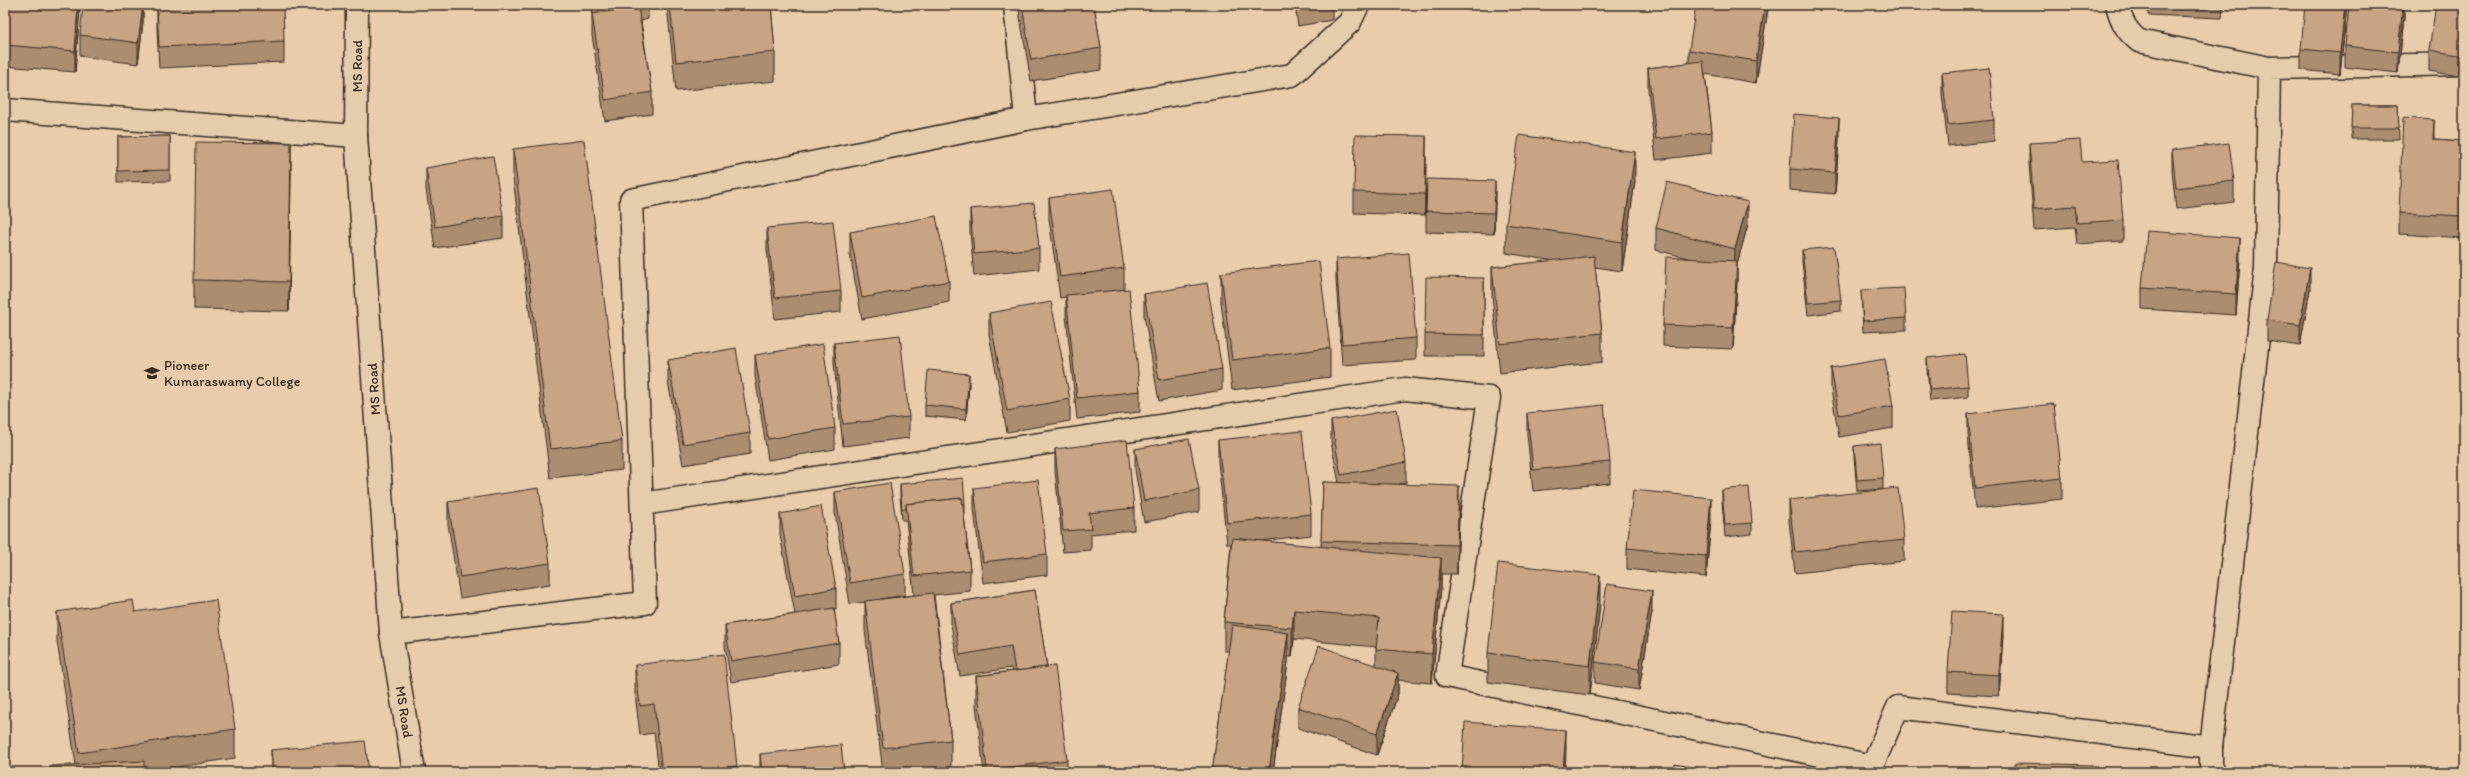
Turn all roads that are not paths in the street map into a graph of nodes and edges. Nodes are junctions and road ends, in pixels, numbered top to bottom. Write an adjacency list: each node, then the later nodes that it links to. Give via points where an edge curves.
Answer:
1 (357, 5): 9 (main road, MS Road)
2 (1015, 5): 8 (main road)
3 (1358, 5): 8 (main road, via 1350,22 1292,76)
4 (2116, 5): 6 (main road, via 2129,34 2139,41)
5 (2464, 64): 6 (main road)
6 (2270, 68): 12 (main road, via 2266,268)
7 (5, 110): 9 (main road)
8 (1026, 119): 10 (main road, via 631,200)
9 (356, 136): 11 (main road, MS Road)
10 (642, 504): 11 (main road, via 645,603); 12 (main road, via 1405,389 1489,398 1447,676 1872,766 1898,707)
11 (391, 633): 13 (main road, MS Road)
12 (2211, 747): 14 (main road)
13 (414, 772)
14 (2210, 772)

